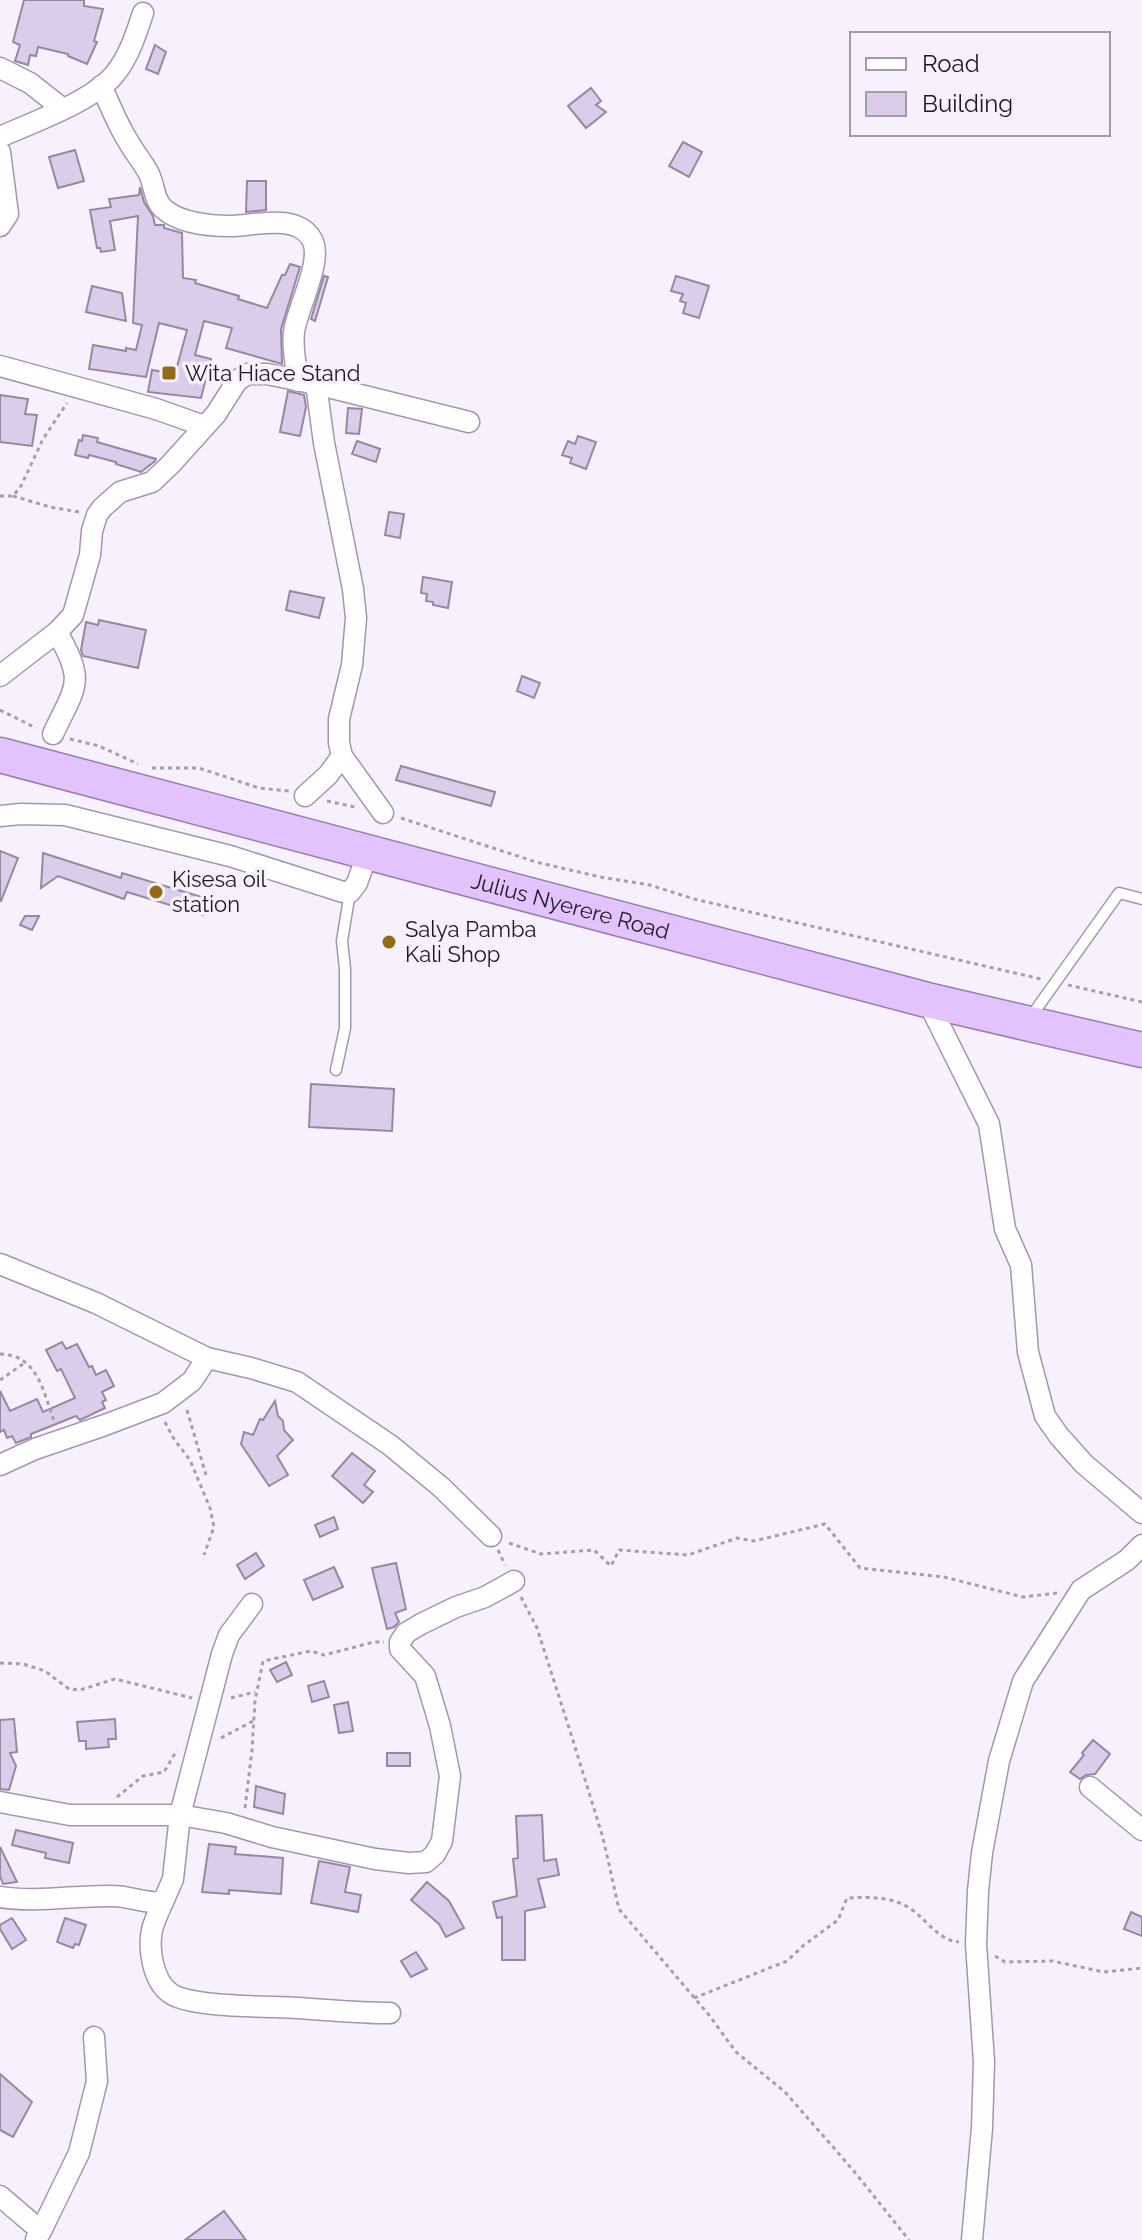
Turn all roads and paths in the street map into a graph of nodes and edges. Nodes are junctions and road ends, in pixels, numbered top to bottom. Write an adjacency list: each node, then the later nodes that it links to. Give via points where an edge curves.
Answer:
1 (143, 13): 3 (street, via 129,50)
2 (0, 68): 4 (street)
3 (101, 86): 4 (street); 9 (street, via 162,209 176,217 228,226 282,223 312,238 315,255 294,334)
4 (63, 109): 5 (street)
5 (0, 137)
6 (0, 152): 7 (street, via 8,214)
7 (0, 226)
8 (0, 366): 10 (street)
9 (307, 382): 11 (street); 12 (street, via 247,374); 21 (street, via 324,443 356,618 339,719)
10 (78, 387): 12 (street); 14 (path)
11 (469, 422)
12 (204, 426): 15 (street, via 152,482 120,492)
13 (0, 496): 14 (path)
14 (13, 496): 15 (path)
15 (97, 515): 16 (street, via 80,597 73,615)
16 (57, 632): 17 (street); 19 (street, via 75,672 75,688)
17 (0, 676)
18 (0, 710): 19 (path)
19 (53, 734): 22 (path, via 99,746 145,768 199,768 259,788)
20 (0, 755): 25 (highway, Julius Nyerere Road)
21 (342, 756): 22 (street); 23 (street)
22 (305, 796): 23 (path)
23 (383, 813): 28 (path, via 536,862)
24 (0, 816): 26 (street, via 65,815)
25 (368, 852): 26 (street); 29 (highway, Julius Nyerere Road)
26 (350, 892): 33 (lane, via 342,941 345,1028)
27 (1142, 899): 28 (lane, via 1119,893)
28 (1054, 982): 30 (path); 31 (lane)
29 (927, 1000): 31 (highway, Julius Nyerere Road); 44 (street, via 989,1124 1005,1229 1021,1265 1028,1352 1045,1416 1084,1464)
30 (1142, 1002)
31 (1027, 1023): 32 (highway, Julius Nyerere Road)
32 (1142, 1050)
33 (336, 1070)
34 (0, 1264): 36 (street, via 96,1303)
35 (0, 1354): 37 (path)
36 (207, 1358): 39 (street, via 192,1381); 45 (street, via 297,1382 390,1445)
37 (26, 1362): 38 (path); 41 (path, via 34,1369)
38 (0, 1380)
39 (163, 1403): 41 (street); 47 (path, via 165,1423 190,1460 210,1508 214,1527)
40 (186, 1409): 43 (path)
41 (63, 1440): 42 (street)
42 (0, 1465)
43 (206, 1475)
44 (1142, 1513)
45 (491, 1536): 48 (path); 49 (path, via 541,1554 594,1550 611,1566 619,1550 688,1555 737,1538 754,1541 825,1524 860,1568 944,1577 1023,1597)
46 (1142, 1545): 49 (street)
47 (204, 1555)
48 (514, 1581): 51 (street, via 421,1624); 67 (path, via 537,1628 571,1734 619,1909)
49 (1081, 1590): 65 (street, via 1023,1681 1002,1750 982,1853)
50 (252, 1604): 54 (street, via 229,1635)
51 (400, 1642): 53 (path, via 263,1661); 61 (street, via 400,1649 425,1676 450,1776 442,1841 435,1854 426,1862 375,1859)
52 (0, 1663): 54 (path, via 45,1671 69,1689 115,1679)
53 (256, 1692): 54 (path); 55 (path)
54 (208, 1703): 56 (street)
55 (254, 1721): 56 (path); 61 (path)
56 (197, 1750): 59 (path, via 177,1749 164,1772 143,1776); 60 (street)
57 (1090, 1787): 62 (street)
58 (0, 1802): 59 (street)
59 (96, 1815): 60 (street)
60 (180, 1815): 61 (street); 64 (street, via 173,1879)
61 (242, 1828)
62 (1142, 1830)
63 (0, 1897): 64 (street, via 90,1895)
64 (163, 1902): 68 (street, via 151,1946 159,1980 170,1994 231,2005)
65 (976, 1944): 66 (path, via 1005,1962 1052,1961 1104,1972); 67 (path, via 947,1941 909,1907 880,1897 847,1898 838,1920 787,1961); 73 (street, via 984,2062)
66 (1142, 1968)
67 (694, 1998): 72 (path, via 736,2052 795,2103)
68 (390, 2013)
69 (94, 2037): 71 (street, via 97,2081 79,2153)
70 (0, 2196): 71 (street)
71 (39, 2236)
72 (909, 2240)
73 (972, 2240)

